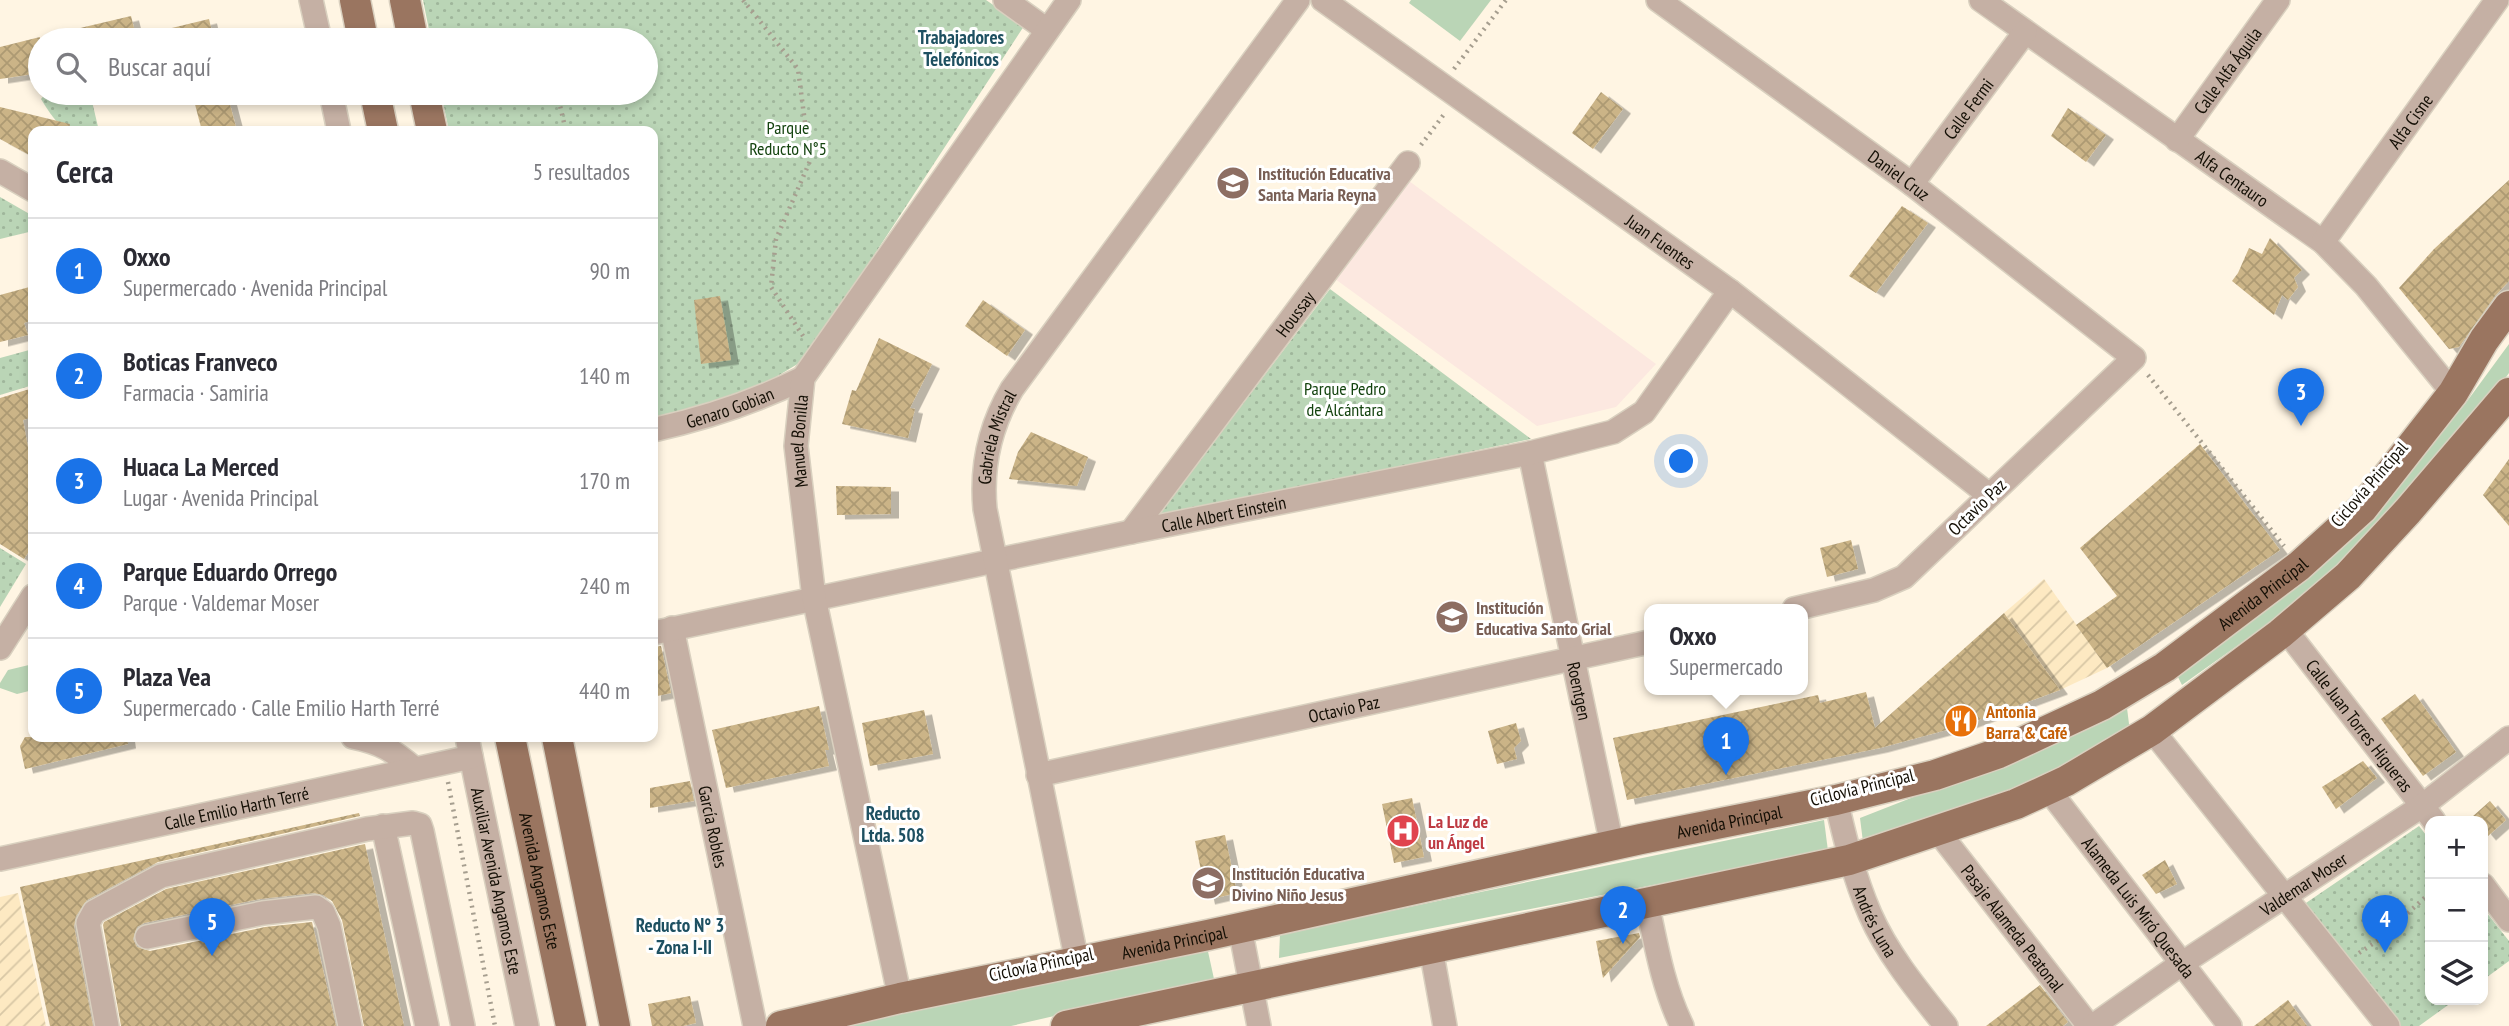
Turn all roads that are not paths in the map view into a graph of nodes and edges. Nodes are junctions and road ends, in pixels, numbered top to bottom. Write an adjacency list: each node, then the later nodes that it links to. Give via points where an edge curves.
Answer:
1 (311, 0): 12 (street)
2 (355, 0): 13 (main road)
3 (405, 0): 14 (main road)
4 (1005, 0): 15 (street)
5 (1069, 0): 15 (street, Manuel Bonilla)
6 (1298, 0): 39 (street, Gabriela Mistral, via 1001,409 991,433 984,486)
7 (1322, 0): 29 (street, Juan Fuentes)
8 (1657, 0): 26 (street, Daniel Cruz)
9 (1981, 0): 16 (street, Alfa Centauro)
10 (2278, 0): 23 (street, Calle Alfa Águila)
11 (2497, 0): 28 (street, Alfa Cisne)
12 (317, 28)
13 (361, 28)
14 (411, 28)
15 (1047, 30): 32 (street, Manuel Bonilla)
16 (2025, 32): 23 (street, Alfa Centauro); 26 (street, Calle Fermi)
17 (334, 105): 20 (street)
18 (377, 105): 21 (main road)
19 (427, 105): 22 (main road)
20 (339, 126)
21 (382, 126)
22 (431, 126)
23 (2177, 140): 28 (street, Alfa Centauro)
24 (1408, 163): 38 (street, Houssay)
25 (0, 171): 27 (street)
26 (1912, 184): 31 (street, Daniel Cruz)
27 (28, 187)
28 (2323, 242): 33 (street, Alfa Centauro, via 2366,286)
29 (1730, 291): 36 (street, Calle Albert Einstein, via 1637,419 1603,436); 37 (street, Juan Fuentes)
30 (2509, 306): 33 (main road, Avenida Principal)
31 (2134, 358): 37 (street, Octavio Paz)
32 (803, 378): 35 (street, Genaro Gobian, via 766,397); 40 (street, Manuel Bonilla, via 796,446)
33 (2453, 393): 48 (main road, Avenida Principal, via 2362,509 2299,566)
34 (2509, 393): 43 (main road, via 2348,576)
35 (658, 429)
36 (1530, 453): 38 (street, Calle Albert Einstein); 47 (street, Roentgen)
37 (1989, 495): 42 (street, Octavio Paz, via 1897,581)
38 (1131, 532): 39 (street, Calle Albert Einstein)
39 (995, 562): 40 (street, Calle Albert Einstein); 56 (street, Gabriela Mistral)
40 (814, 598): 44 (street, Calle Albert Einstein); 75 (street, Manuel Bonilla)
41 (28, 604): 46 (street)
42 (1808, 606)
43 (2285, 629): 49 (main road); 59 (street, Calle Juan Torres Higueras)
44 (662, 631): 83 (street, García Robles)
45 (1644, 643): 47 (street, Octavio Paz)
46 (0, 648)
47 (1573, 660): 56 (street, Octavio Paz); 62 (street, Roentgen)
48 (2138, 683): 49 (main road); 58 (main road, Avenida Principal, via 1999,753)
49 (2158, 725): 57 (main road); 66 (street)
50 (2509, 738): 59 (street, Valdemar Moser)
51 (376, 742): 55 (street)
52 (511, 742): 81 (main road, Avenida Angamos Este)
53 (557, 742): 82 (main road)
54 (469, 747): 55 (street, Calle Emilio Harth Terré, via 444,762); 80 (street, Auxiliar Avenida Angamos Este)
55 (415, 769): 63 (street, Calle Emilio Harth Terré)
56 (1038, 775): 72 (street, Gabriela Mistral)
57 (2048, 789): 61 (main road); 73 (street, Alameda Luis Miró Quesada)
58 (1836, 800): 62 (main road, Avenida Principal); 64 (street, Andrés Luna)
59 (2428, 814): 66 (street, Valdemar Moser)
60 (383, 826): 76 (street, via 161,876 94,912 88,923); 78 (street); 79 (street, via 420,825)
61 (1937, 830): 64 (main road); 90 (street, Pasaje Alameda Peatonal)
62 (1612, 845): 69 (main road, Avenida Principal)
63 (0, 859)
64 (1849, 860): 67 (main road); 89 (street, Andrés Luna, via 1871,916 1903,971)
65 (2488, 892): 68 (street)
66 (2284, 897): 73 (street, Valdemar Moser); 92 (street)
67 (1647, 903): 71 (main road); 88 (street, via 1662,975)
68 (2509, 920)
69 (1240, 928): 72 (main road, Avenida Principal); 74 (street)
70 (147, 937): 77 (street, via 317,907 330,926)
71 (1431, 949): 74 (main road); 87 (street)
72 (1077, 962): 75 (main road, Avenida Principal)
73 (2181, 964): 90 (street, Valdemar Moser); 91 (street, Alameda Luis Miró Quesada)
74 (1252, 986): 85 (main road); 86 (street)
75 (901, 998): 84 (main road, Avenida Principal)
76 (107, 1026)
77 (349, 1026)
78 (427, 1026)
79 (463, 1026)
80 (527, 1026)
81 (571, 1026)
82 (615, 1026)
83 (755, 1026)
84 (781, 1026)
85 (1066, 1026)
86 (1259, 1026)
87 (1445, 1026)
88 (1682, 1026)
89 (1945, 1026)
90 (2091, 1026)
91 (2230, 1026)
92 (2388, 1026)

